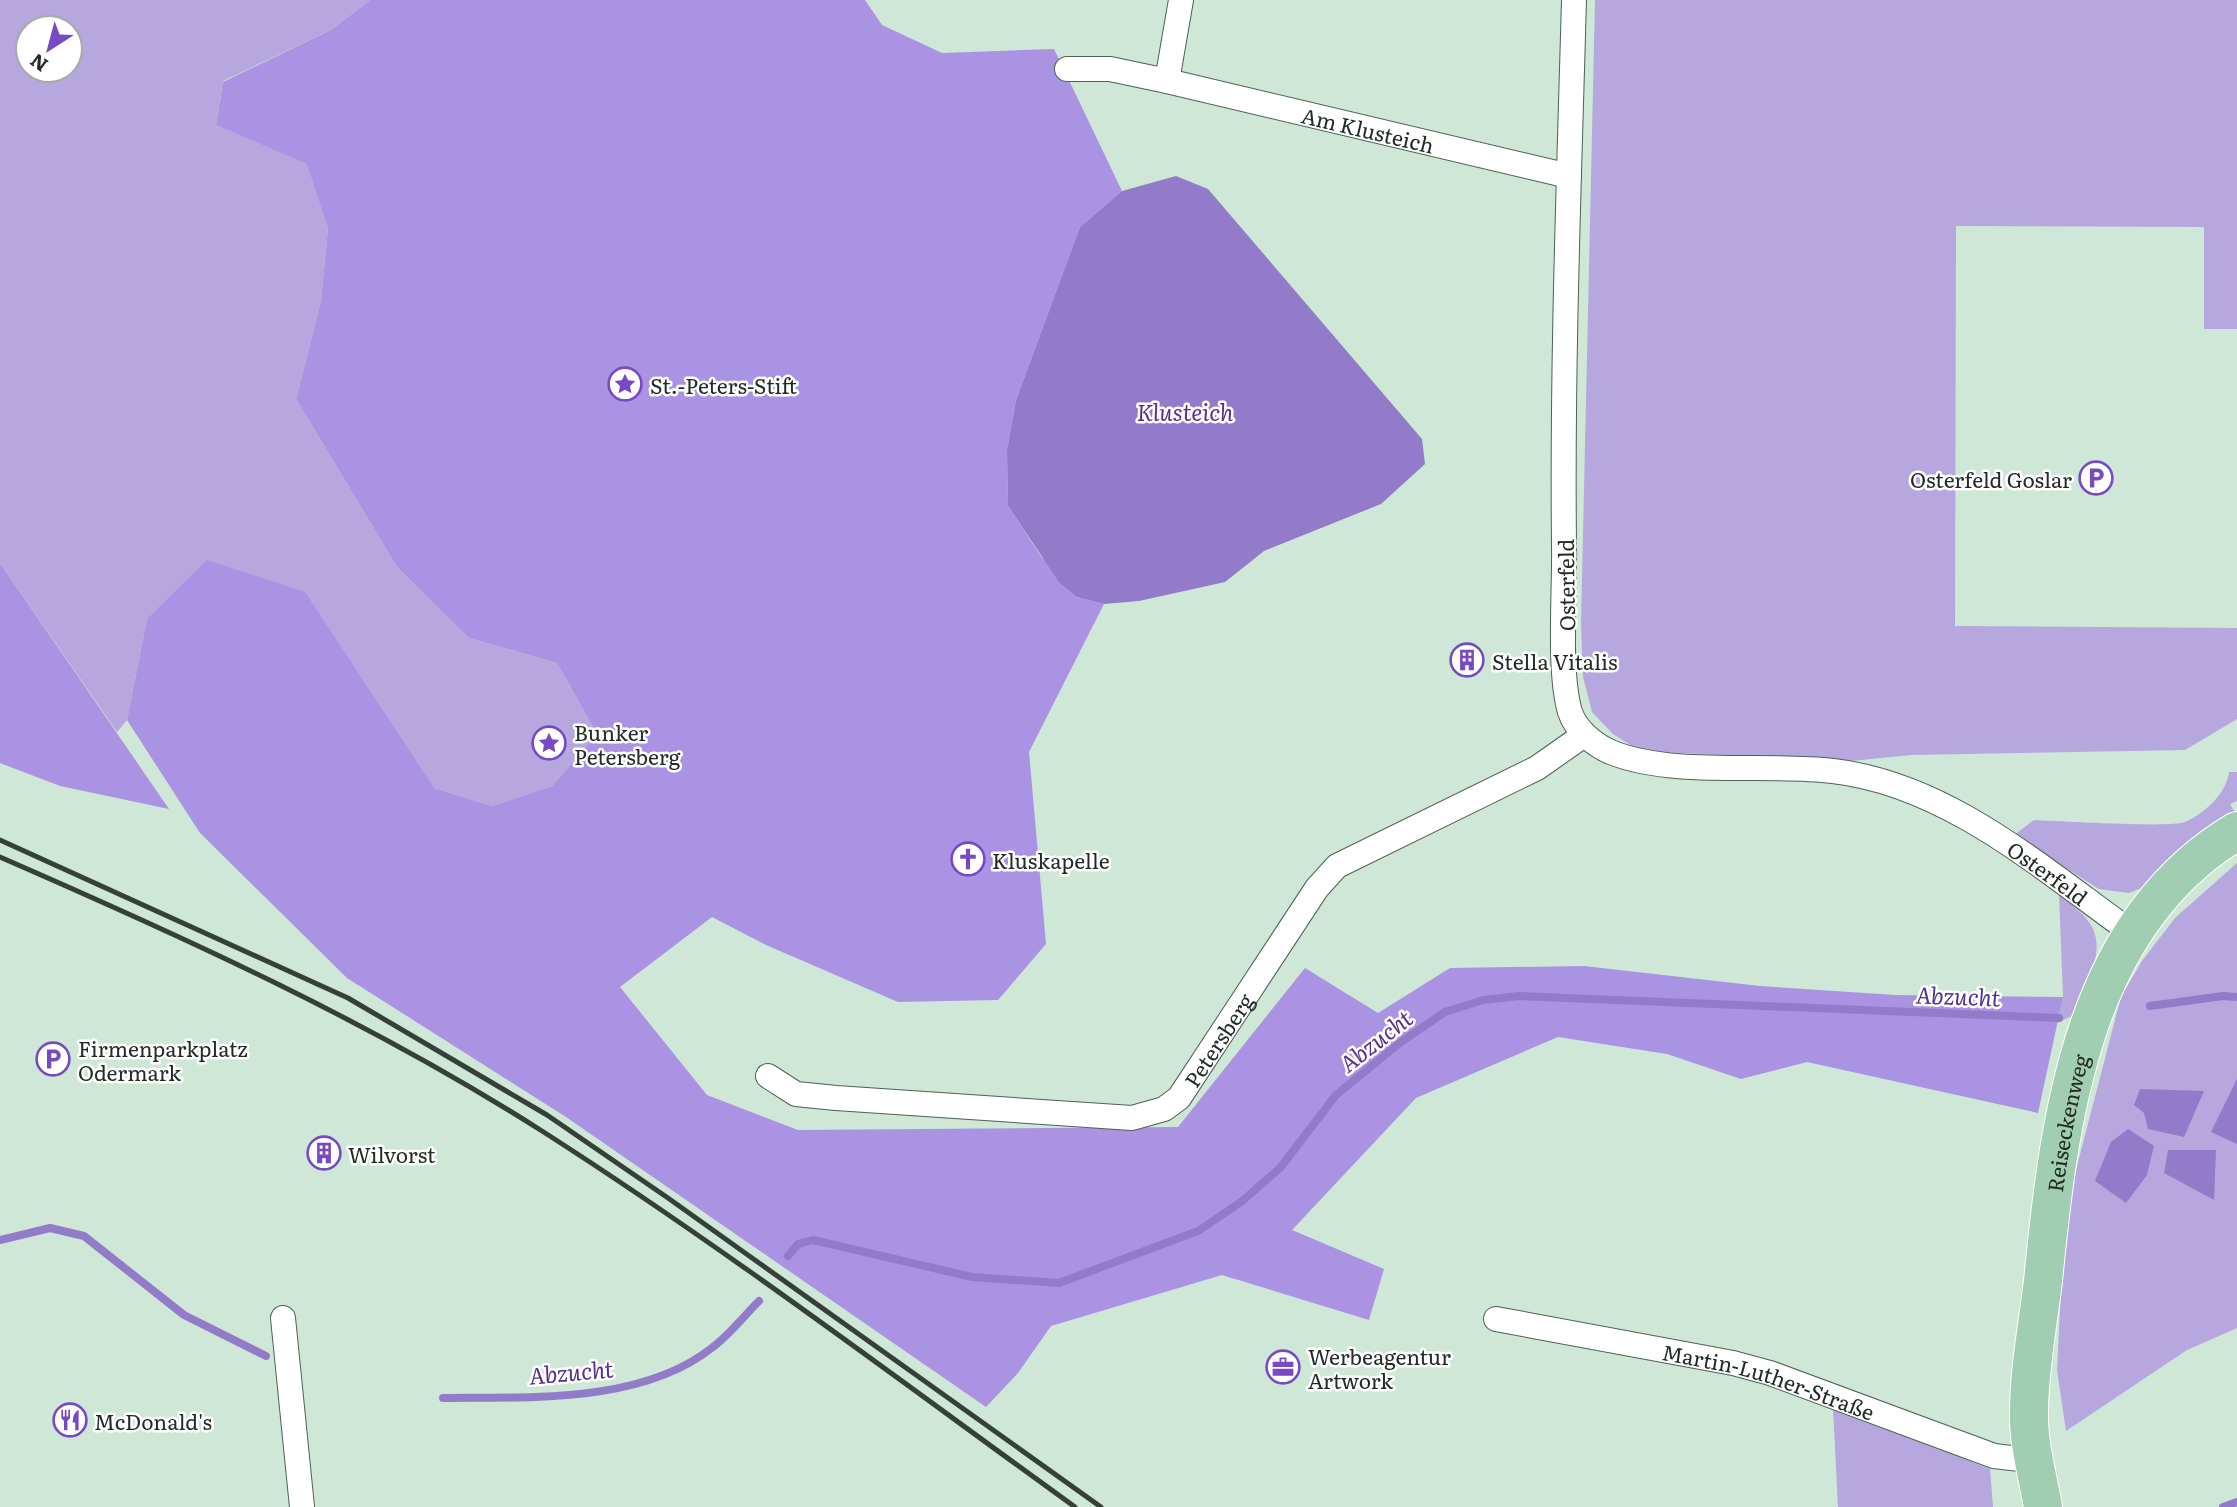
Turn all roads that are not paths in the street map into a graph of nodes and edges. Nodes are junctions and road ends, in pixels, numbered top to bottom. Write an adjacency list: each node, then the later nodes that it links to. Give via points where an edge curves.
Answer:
1 (1181, 0): 4 (street)
2 (1574, 0): 5 (street, Osterfeld)
3 (1067, 69): 4 (street, Am Klusteich, via 1110,69)
4 (1167, 81): 5 (street, Am Klusteich)
5 (1569, 176): 6 (street, Osterfeld, via 1566,687 1571,715)
6 (1584, 735): 9 (street, Osterfeld, via 1610,752 1646,762 1835,771 1910,789); 10 (street, Petersberg, via 1537,768 1338,866 1317,888 1179,1098 1164,1109 1132,1118 836,1098 796,1094)
7 (2237, 831): 9 (main road, Reiseckenweg, via 2194,862)
8 (2237, 851): 9 (main road, Reiseckenweg)
9 (2141, 920): 13 (main road, Reiseckenweg, via 2105,980 2071,1082 2052,1196 2035,1355 2042,1375 2043,1412)
10 (768, 1076)
11 (283, 1318): 14 (street)
12 (1496, 1319): 13 (street, Martin-Luther-Straße, via 1745,1366 1994,1456)
13 (2036, 1461): 15 (main road, Reiseckenweg)
14 (302, 1507)
15 (2043, 1507)

